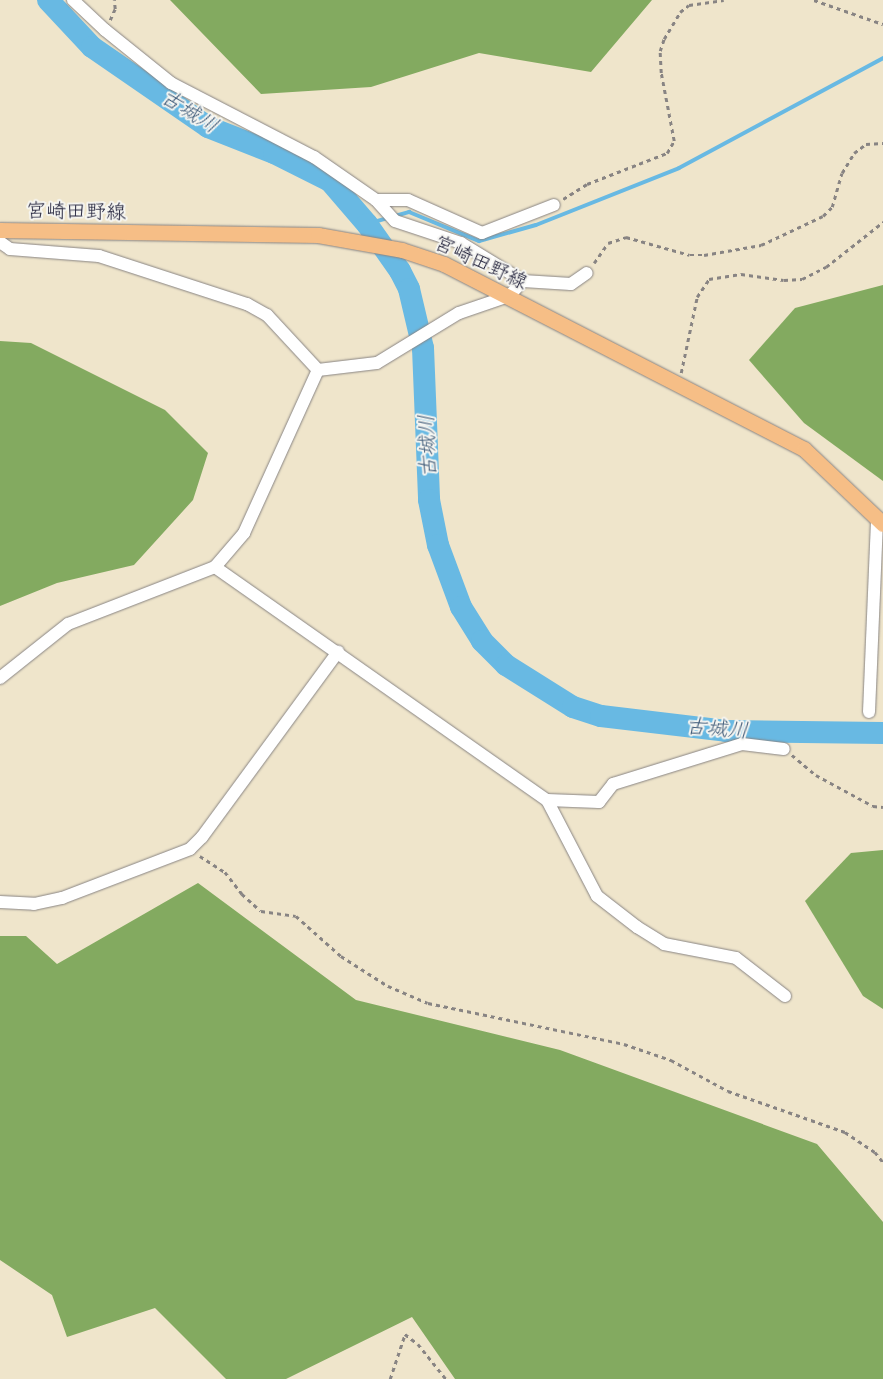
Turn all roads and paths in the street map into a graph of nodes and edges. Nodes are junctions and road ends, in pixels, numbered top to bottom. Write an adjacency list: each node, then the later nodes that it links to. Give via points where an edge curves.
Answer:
1 (73, 0): 6 (street)
2 (114, 0): 6 (path, via 115,10)
3 (724, 0): 9 (path, via 689,5 680,12 664,38 661,73 674,141 667,153 587,184)
4 (814, 0): 5 (path)
5 (883, 24)
6 (105, 30): 8 (street, via 171,83 314,157)
7 (883, 143): 13 (path, via 866,144 854,153 842,173 832,207 823,216 769,242 704,255 663,249 626,237 608,243)
8 (376, 200): 9 (street, via 408,200 482,233); 14 (street, via 395,221 461,243)
9 (554, 205)
10 (883, 222): 17 (path, via 826,267 802,279 741,274 709,279 696,298)
11 (0, 230): 15 (main road, 宮崎田野線, via 318,235 402,250 444,264)
12 (0, 242): 16 (street, via 10,249 99,256 247,304 267,315)
13 (587, 273): 14 (street, via 571,284)
14 (523, 281): 15 (street)
15 (509, 296): 16 (street, via 472,308 437,325 377,363); 17 (main road, 宮崎田野線)
16 (318, 370): 19 (street, via 244,533)
17 (679, 382): 18 (main road, 宮崎田野線, via 804,449)
18 (880, 522): 22 (street)
19 (215, 566): 20 (street); 21 (street, via 68,624)
20 (338, 652): 24 (street); 26 (street)
21 (0, 678)
22 (869, 712)
23 (784, 750): 24 (street, via 742,744 613,784 599,802); 25 (path, via 816,775 873,806)
24 (547, 800): 28 (street, via 597,896 664,944 736,958)
25 (883, 807)
26 (190, 849): 27 (street, via 62,898 34,904); 29 (path, via 225,872 261,911 296,916 341,956 388,986 428,1003 624,1044 671,1060 728,1091 845,1132)
27 (0, 902)
28 (785, 996)
29 (883, 1162)
30 (390, 1379): 31 (path, via 405,1334 418,1344)
31 (446, 1379)

